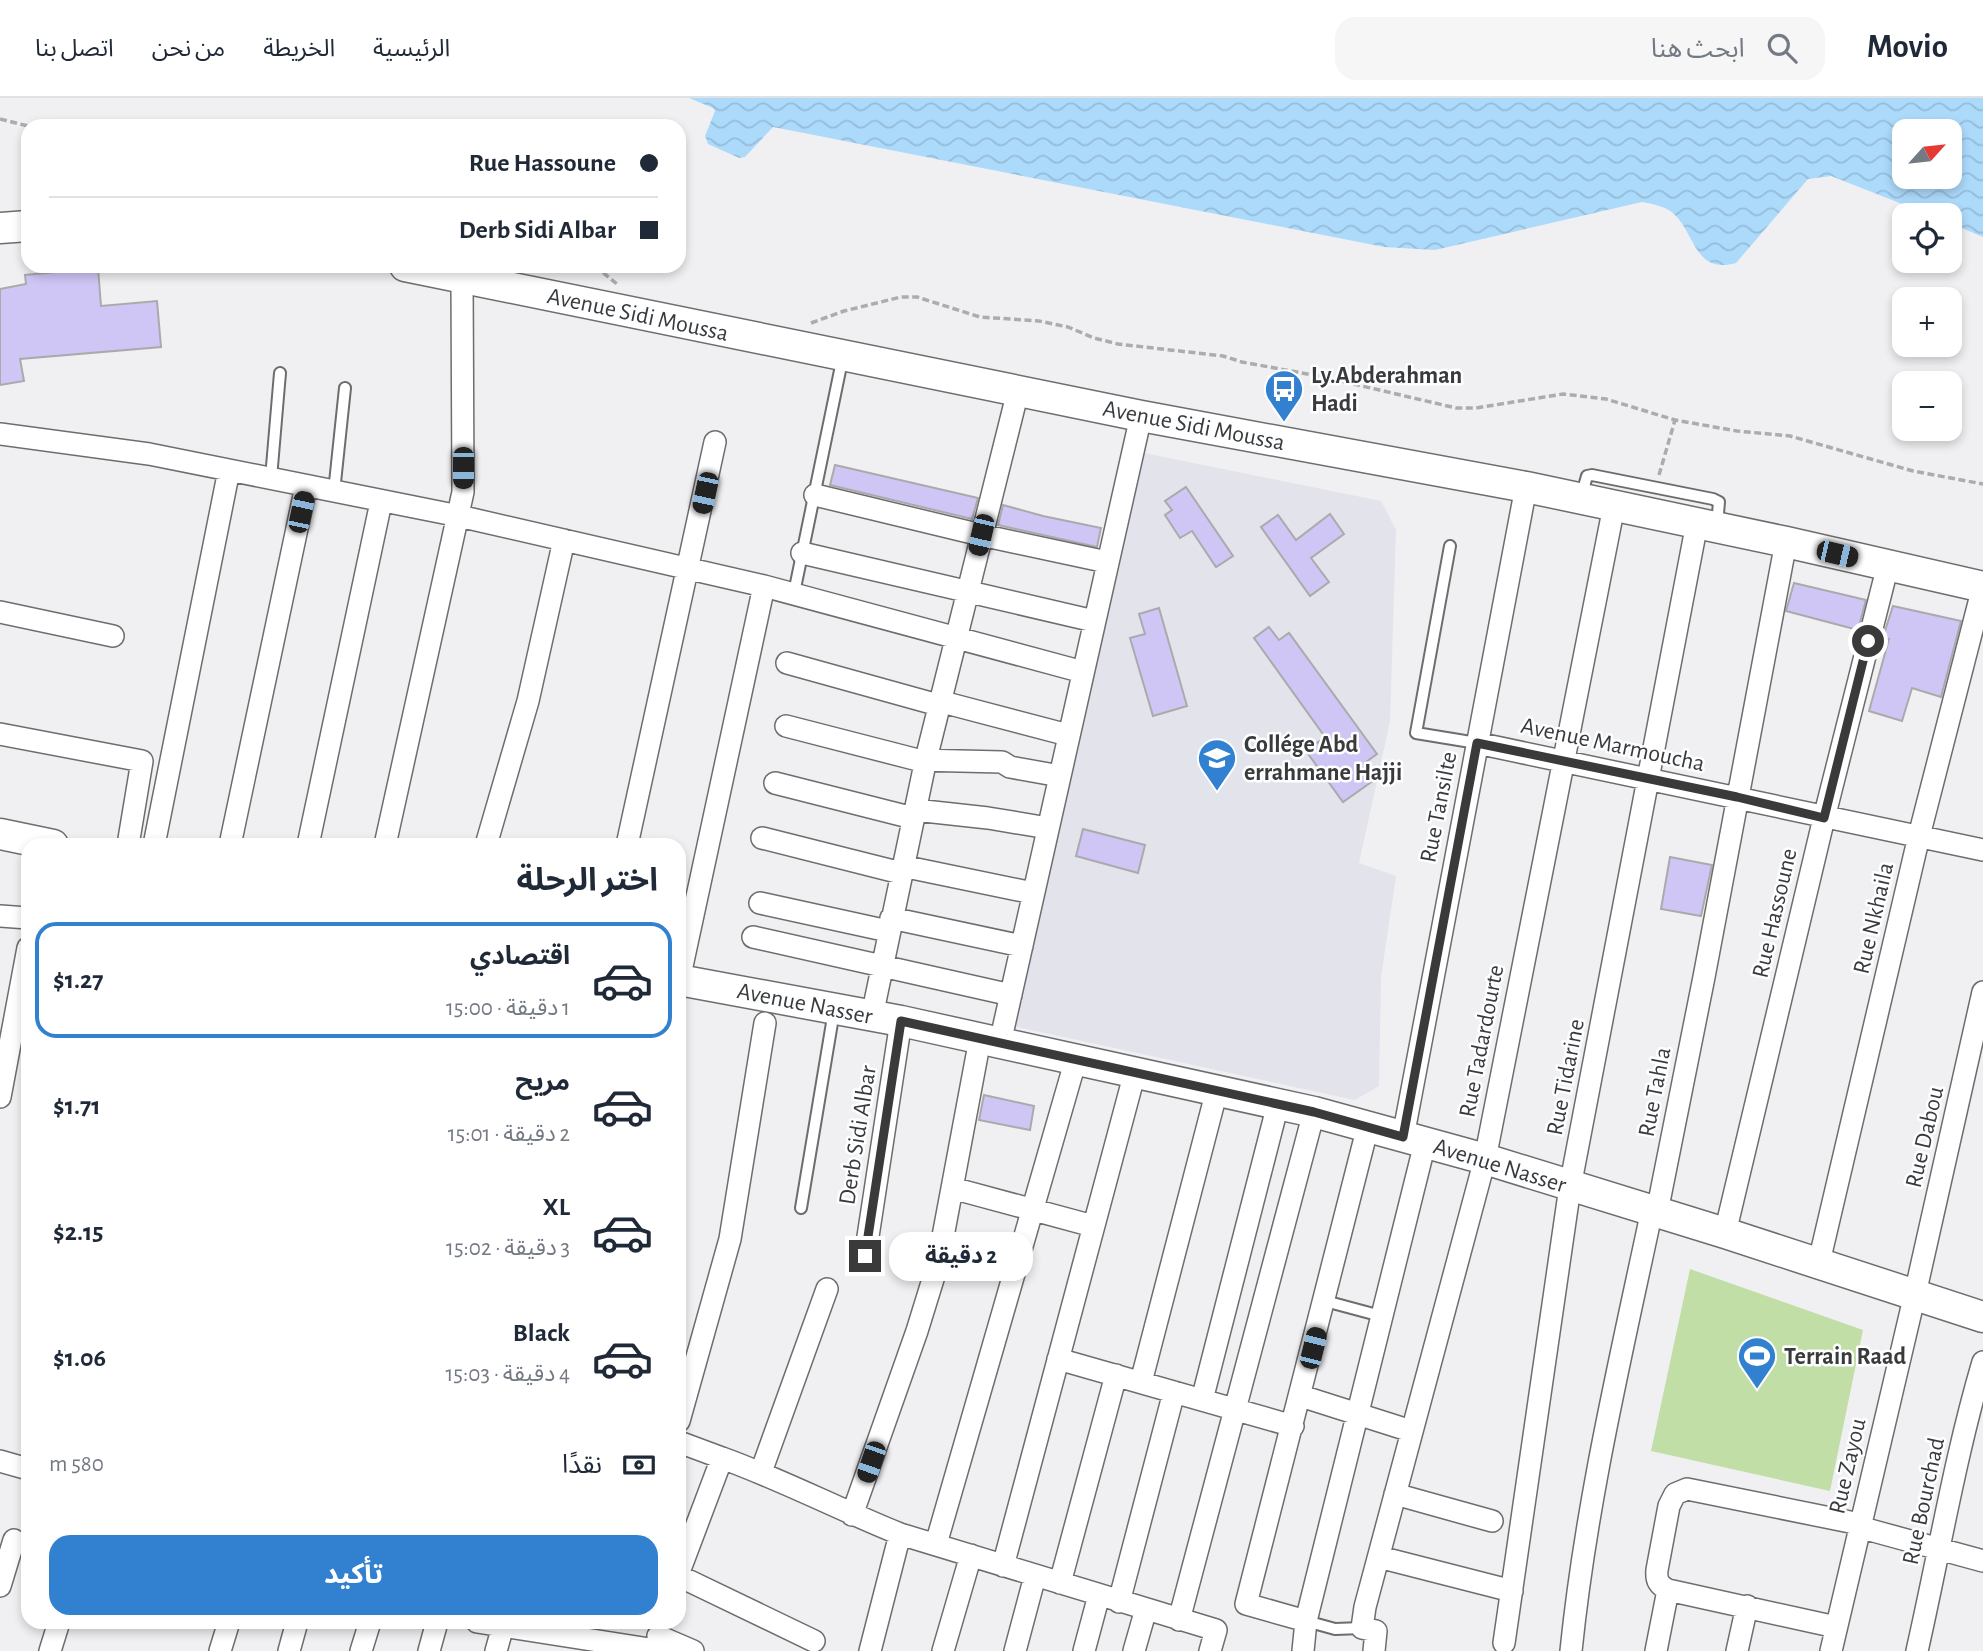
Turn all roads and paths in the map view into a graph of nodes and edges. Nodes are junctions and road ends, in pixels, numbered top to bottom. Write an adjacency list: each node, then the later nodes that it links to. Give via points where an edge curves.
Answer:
1 (0, 119): 2 (path)
2 (21, 124)
3 (21, 226): 4 (street)
4 (0, 228)
5 (438, 273): 7 (street, Avenue Sidi Moussa)
6 (604, 273): 8 (path)
7 (462, 278): 9 (street, Avenue Sidi Moussa, via 648,314); 29 (street, via 463,492)
8 (619, 285)
9 (797, 336): 10 (street, Avenue Sidi Moussa); 15 (path, via 844,311 917,297 980,317 1039,321 1118,344 1223,356 1456,408 1563,394 1606,399)
10 (844, 356): 13 (street, Avenue Sidi Moussa); 25 (lane)
11 (280, 373): 19 (lane)
12 (345, 388): 24 (lane)
13 (1018, 391): 14 (street, Avenue Sidi Moussa); 31 (street, Derb Sidi Albar)
14 (1141, 416): 23 (street, Avenue Sidi Moussa); 36 (street)
15 (1675, 420): 20 (path, via 1790,436 1913,471); 22 (path)
16 (0, 434): 18 (street)
17 (715, 442): 38 (street)
18 (229, 470): 19 (street); 66 (street)
19 (271, 478): 21 (street)
20 (1983, 484)
21 (306, 486): 24 (street); 67 (street)
22 (1656, 487): 26 (lane, via 1592,475 1584,481); 30 (lane, via 1719,502)
23 (1526, 488): 26 (street, Avenue Sidi Moussa); 53 (street, Rue Tansilte)
24 (334, 492): 27 (street)
25 (815, 495): 31 (street); 35 (lane)
26 (1581, 499): 28 (street, Avenue Sidi Moussa)
27 (381, 502): 29 (street); 68 (street)
28 (1614, 506): 30 (street, Avenue Sidi Moussa); 55 (street, Rue Tadardourte)
29 (459, 516): 32 (street); 69 (street)
30 (1706, 525): 33 (street, Avenue Sidi Moussa); 57 (street, Rue Tidarine)
31 (981, 535): 36 (street); 41 (street, Derb Sidi Albar)
32 (564, 540): 38 (street); 70 (street, via 528,701)
33 (1786, 542): 37 (street, Avenue Sidi Moussa); 59 (street, Rue Tahla)
34 (1450, 546): 53 (lane, Avenue Marmoucha, via 1416,733)
35 (802, 552): 41 (street); 42 (lane)
36 (1107, 562): 44 (street)
37 (1888, 565): 40 (street, Avenue Sidi Moussa); 61 (street, Rue Hassoune)
38 (689, 569): 39 (street); 71 (street)
39 (764, 586): 42 (street); 83 (street)
40 (1983, 587): 64 (street, Rue Nkhaila)
41 (969, 592): 44 (street); 46 (street, Derb Sidi Albar)
42 (794, 593): 46 (street)
43 (0, 612): 45 (street)
44 (1094, 621): 48 (street)
45 (113, 636)
46 (958, 639): 48 (street); 49 (street, Derb Sidi Albar)
47 (787, 663): 49 (street)
48 (1083, 673): 52 (street)
49 (941, 703): 52 (street); 54 (street, Derb Sidi Albar)
50 (786, 726): 54 (street)
51 (0, 734): 65 (street, via 142,761)
52 (1069, 735): 56 (street)
53 (1477, 743): 55 (street, Avenue Marmoucha); 100 (street, Rue Tansilte)
54 (926, 759): 56 (street, via 1002,762); 60 (street, Derb Sidi Albar)
55 (1562, 760): 57 (street, Avenue Marmoucha); 101 (street, Rue Tadardourte)
56 (1060, 776): 62 (street)
57 (1648, 778): 59 (street, Avenue Marmoucha); 102 (street, Rue Tidarine)
58 (775, 783): 60 (street)
59 (1737, 797): 61 (street, Avenue Marmoucha); 106 (street, Rue Tahla, via 1660,1197)
60 (914, 814): 62 (street, via 988,818); 75 (street, Derb Sidi Albar)
61 (1824, 818): 64 (street, Avenue Marmoucha); 108 (street, Rue Hassoune)
62 (1048, 828): 76 (street)
63 (0, 834): 73 (street)
64 (1919, 836): 74 (street, Avenue Marmoucha); 110 (street, Rue Nkhaila)
65 (129, 838)
66 (155, 838)
67 (231, 838)
68 (309, 838)
69 (387, 838)
70 (488, 838)
71 (629, 838)
72 (762, 838): 75 (street)
73 (21, 839)
74 (1983, 850)
75 (901, 869): 76 (street); 80 (street, Derb Sidi Albar)
76 (1033, 893): 82 (street)
77 (760, 903): 80 (street)
78 (0, 916): 79 (street)
79 (21, 918)
80 (890, 925): 82 (street); 84 (street, Derb Sidi Albar)
81 (753, 937): 84 (street)
82 (1022, 946): 88 (street)
83 (686, 948)
84 (881, 966): 88 (street); 91 (street, Derb Sidi Albar)
85 (686, 982): 90 (street, Avenue Nasser)
86 (21, 985): 96 (street)
87 (1983, 992): 112 (street, Rue Dabou)
88 (1011, 995): 92 (street)
89 (834, 1008): 90 (street, Avenue Nasser); 91 (street, Avenue Nasser); 104 (lane)
90 (767, 1011): 121 (street, via 730,1238)
91 (886, 1019): 92 (street, Avenue Nasser); 109 (street, Derb Sidi Albar)
92 (990, 1041): 93 (street, Avenue Nasser); 103 (street)
93 (1076, 1059): 94 (street, Avenue Nasser); 105 (street)
94 (1135, 1072): 95 (street, Avenue Nasser); 107 (street)
95 (1217, 1090): 97 (street, Avenue Nasser); 119 (street)
96 (0, 1097)
97 (1278, 1104): 98 (street, Avenue Nasser); 123 (street)
98 (1314, 1112): 99 (street, Avenue Nasser); 124 (street)
99 (1368, 1126): 100 (street, Avenue Nasser); 113 (street)
100 (1414, 1140): 101 (street, Avenue Nasser); 114 (street, Rue Tansilte)
101 (1485, 1159): 102 (street, Avenue Nasser); 127 (street, Rue Tadardourte)
102 (1570, 1186): 106 (street, Avenue Nasser); 151 (street, Rue Tidarine)
103 (952, 1188): 105 (street); 134 (street, via 938,1263)
104 (801, 1208)
105 (1031, 1209): 107 (street); 139 (street)
106 (1652, 1210): 108 (street, Avenue Nasser); 185 (street, Rue Tahla, via 1608,1418)
107 (1093, 1226): 116 (street)
108 (1725, 1233): 110 (street, Avenue Nasser)
109 (865, 1256)
110 (1819, 1262): 112 (street, Avenue Nasser)
111 (827, 1289): 132 (street)
112 (1915, 1294): 115 (street, Avenue Nasser); 136 (street, Rue Zayou)
113 (1325, 1301): 114 (lane); 122 (street)
114 (1381, 1316): 125 (street, Rue Tansilte)
115 (1983, 1317)
116 (1058, 1359): 118 (street); 145 (street)
117 (1983, 1362): 140 (street, Rue Bourchad, via 1952,1477)
118 (1116, 1375): 119 (street); 148 (street)
119 (1140, 1382): 120 (street)
120 (1174, 1392): 123 (street); 153 (street)
121 (686, 1396)
122 (1301, 1396): 125 (street); 126 (street)
123 (1202, 1400): 124 (street)
124 (1236, 1409): 126 (street); 156 (street)
125 (1357, 1414): 127 (street); 157 (street, Rue Tansilte)
126 (1293, 1426): 157 (street, via 1246,1604)
127 (1411, 1431): 133 (street, Rue Tadardourte)
128 (686, 1445): 129 (street)
129 (722, 1458): 132 (street); 141 (street)
130 (0, 1461): 131 (street)
131 (21, 1467)
132 (761, 1472): 134 (street)
133 (1395, 1493): 135 (street); 143 (street, Rue Tadardourte)
134 (852, 1515): 137 (street)
135 (1492, 1521)
136 (1859, 1526): 140 (street); 150 (street, via 1679,1491 1669,1506 1657,1570 1657,1582); 158 (street, Rue Zayou)
137 (900, 1534): 139 (street); 177 (street)
138 (14, 1539): 149 (street)
139 (936, 1544): 142 (street)
140 (1940, 1551): 144 (street); 189 (street, Rue Bourchad)
141 (686, 1555)
142 (971, 1555): 145 (street); 178 (street)
143 (1379, 1557): 151 (street); 159 (street, Rue Tadardourte)
144 (1983, 1561)
145 (1003, 1566): 146 (street)
146 (1035, 1576): 148 (street); 179 (street)
147 (686, 1577): 168 (street)
148 (1060, 1583): 152 (street)
149 (0, 1586)
150 (1668, 1590): 154 (street); 186 (street)
151 (1512, 1591): 169 (street, Rue Tidarine)
152 (1099, 1595): 153 (street); 180 (street)
153 (1119, 1602): 155 (street)
154 (1747, 1606): 158 (street); 187 (street)
155 (1146, 1609): 156 (street); 181 (street)
156 (1179, 1620): 182 (street, via 1216,1630)
157 (1306, 1621): 159 (lane, via 1335,1629); 183 (street, Rue Tansilte)
158 (1836, 1627): 188 (street, Rue Zayou)
159 (1362, 1628): 184 (street, via 1376,1631)
160 (57, 1629): 170 (street)
161 (227, 1629): 171 (street)
162 (295, 1629): 172 (street)
163 (367, 1629): 173 (street)
164 (435, 1629): 174 (street)
165 (502, 1629): 175 (street)
166 (536, 1629): 167 (street)
167 (657, 1640): 176 (street)
168 (814, 1641)
169 (1504, 1643)
170 (50, 1651)
171 (220, 1651)
172 (289, 1651)
173 (360, 1651)
174 (429, 1651)
175 (496, 1651)
176 (693, 1651)
177 (870, 1651)
178 (943, 1651)
179 (1015, 1651)
180 (1084, 1651)
181 (1134, 1651)
182 (1210, 1651)
183 (1303, 1651)
184 (1374, 1651)
185 (1571, 1651)
186 (1656, 1651)
187 (1737, 1651)
188 (1831, 1651)
189 (1917, 1651)

